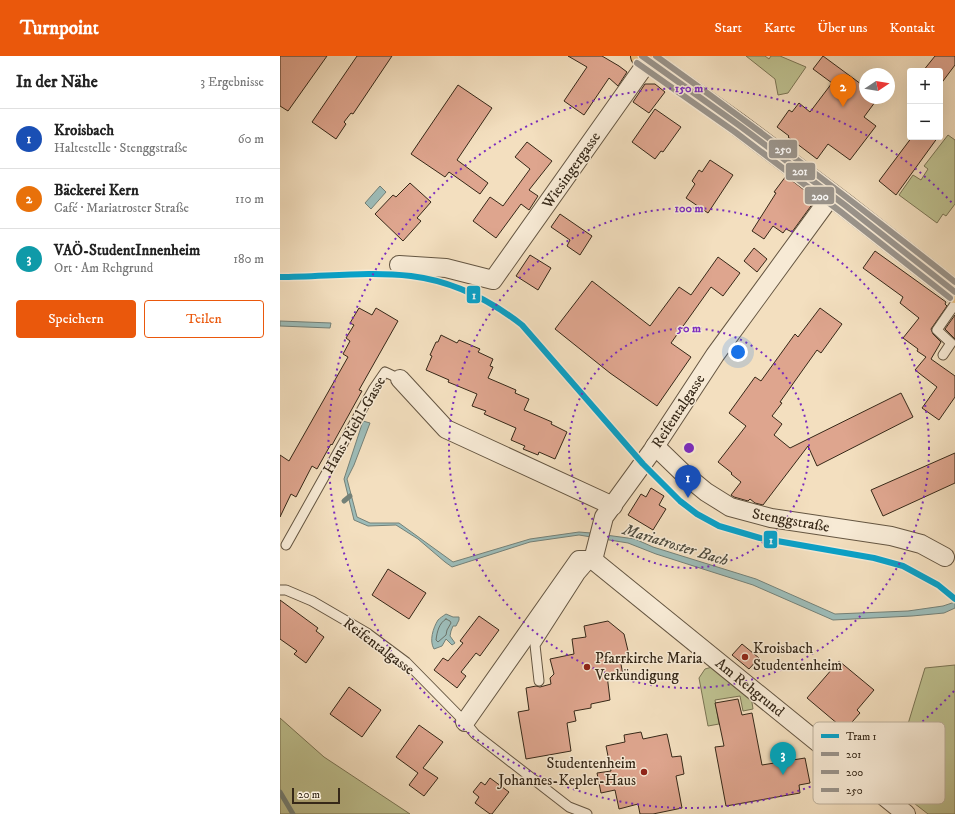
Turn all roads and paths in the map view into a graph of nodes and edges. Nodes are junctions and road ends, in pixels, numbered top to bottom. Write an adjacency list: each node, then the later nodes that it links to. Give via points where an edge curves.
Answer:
1 (646, 59): 2 (main road, via 740,126); 3 (street, Wiesingergasse, via 642,71 493,280 446,268)
2 (834, 198): 4 (main road); 8 (street, Reifentalgasse, via 826,203 715,355)
3 (399, 265)
4 (955, 292)
5 (955, 304): 6 (lane, via 937,330 951,343)
6 (943, 355)
7 (400, 379): 9 (street, Hans-Riehl-Gasse, via 446,429); 10 (lane, Hans-Riehl-Gasse, via 385,372)
8 (655, 446): 9 (street, Reifentalgasse); 12 (street, Stenggstraße, via 701,487 730,507 771,518 891,536 921,544)
9 (608, 512): 11 (street, Reifentalgasse)
10 (286, 545)
11 (594, 552): 14 (lane, via 535,645); 15 (street, via 579,560); 16 (street, Am Rehgrund)
12 (945, 557)
13 (280, 590): 15 (lane, Reifentalgasse, via 312,601 367,633 406,662)
14 (539, 681)
15 (465, 722): 18 (lane, Reifentalgasse, via 474,734 569,807)
16 (813, 736)
17 (894, 804): 19 (street, Am Rehgrund)
18 (587, 814)
19 (906, 814)

